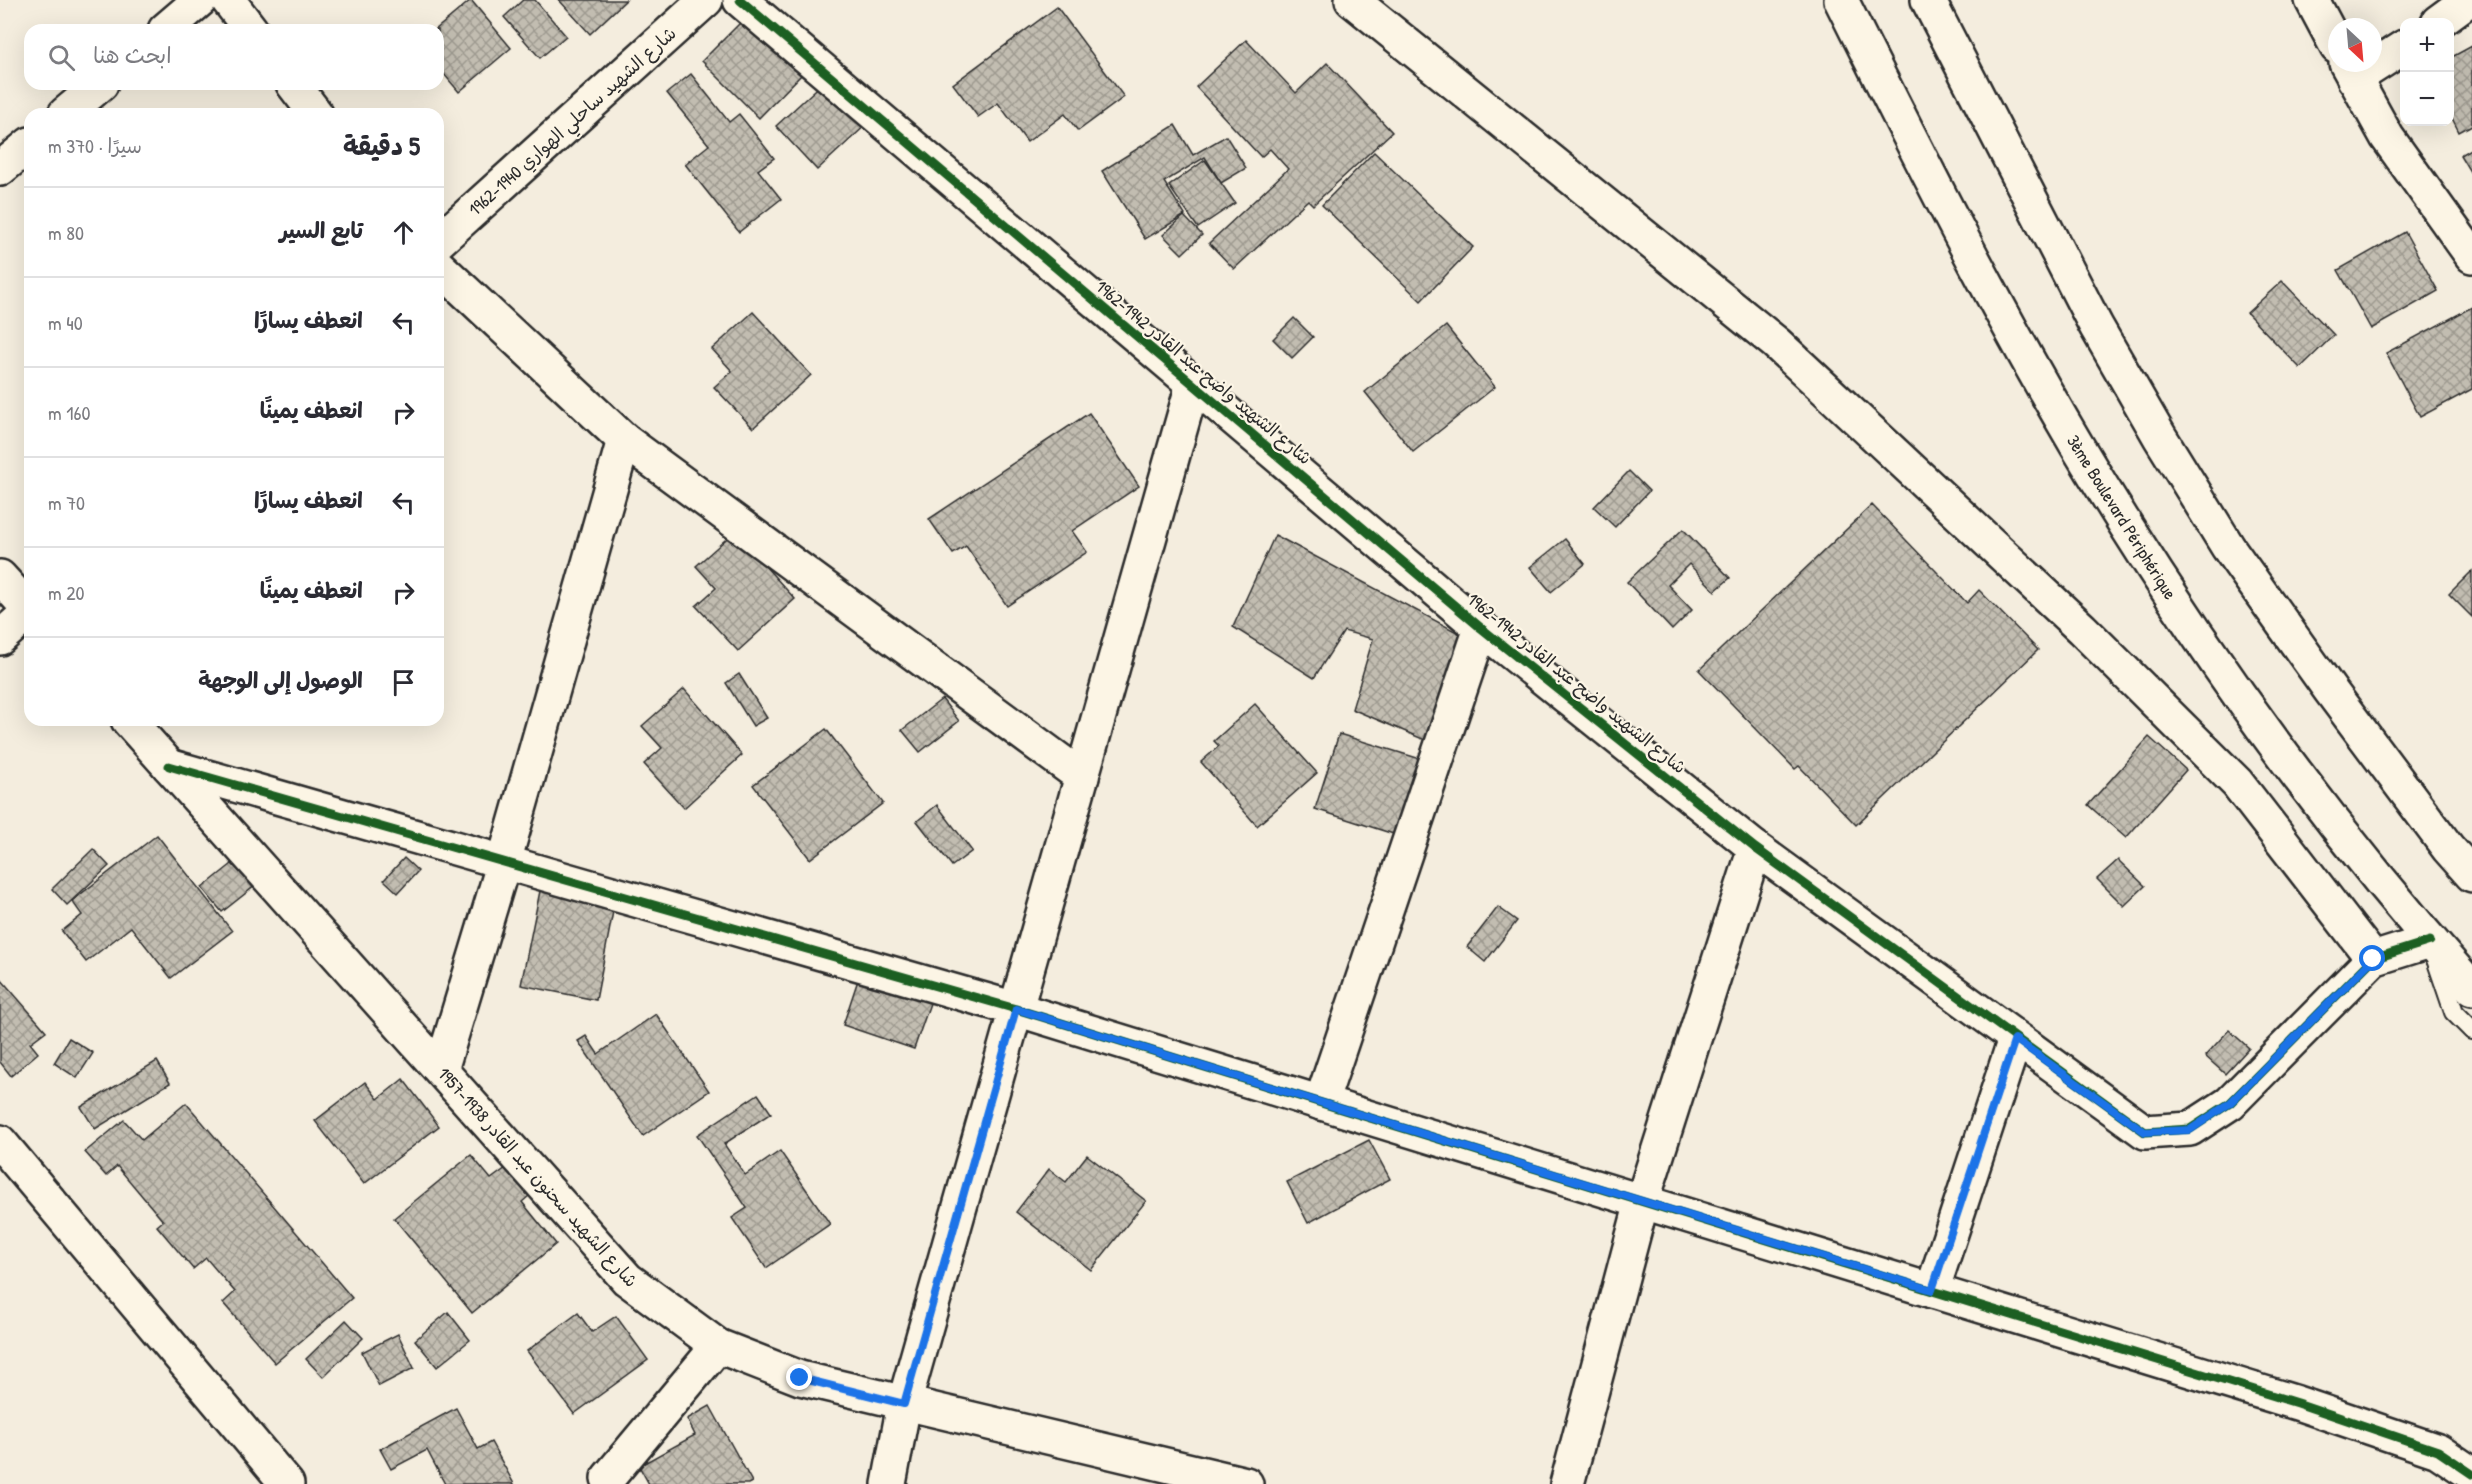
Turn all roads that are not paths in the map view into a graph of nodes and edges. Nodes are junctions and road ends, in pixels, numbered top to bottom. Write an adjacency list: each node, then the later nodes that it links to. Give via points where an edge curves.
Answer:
1 (200, 0): 11 (street)
2 (228, 0): 12 (street)
3 (706, 0): 23 (street, شارع الشهيد ساحلي الهواري 1940-1962)
4 (740, 0): 26 (street, شارع الشهيد واضح عبد القادر 1942-1962)
5 (1352, 0): 40 (street, via 1776,344 2082,629 2237,783)
6 (1842, 0): 39 (street, 3ème Boulevard Périphérique, via 1990,290 2076,444 2177,606 2290,766)
7 (1928, 0): 38 (street, via 2096,326 2190,487 2330,690)
8 (2312, 0): 13 (street)
9 (2468, 0): 10 (street)
10 (2443, 18)
11 (172, 24)
12 (246, 24)
13 (2328, 30)
14 (2400, 49): 15 (street)
15 (2382, 57)
16 (2351, 72): 24 (street, via 2387,137)
17 (94, 90): 19 (street)
18 (298, 90): 20 (street)
19 (72, 108)
20 (311, 108)
21 (24, 149): 22 (street)
22 (0, 169)
23 (444, 237)
24 (2472, 256)
25 (444, 272): 27 (street)
26 (1193, 384): 31 (street, شارع الشهيد واضح عبد القادر 1942-1962); 35 (street)
27 (624, 440): 35 (street); 37 (street)
28 (0, 577): 29 (street)
29 (24, 604)
30 (24, 617): 32 (street)
31 (1481, 628): 36 (street, شارع الشهيد واضح عبد القادر 1942-1962); 46 (street)
32 (0, 639)
33 (133, 726): 34 (street, شارع الشهيد سحنون عبد القادر 1938-1957)
34 (169, 766): 37 (street); 45 (street, شارع الشهيد سحنون عبد القادر 1938-1957)
35 (1082, 777): 42 (street)
36 (1755, 848): 44 (street, شارع الشهيد واضح عبد القادر 1942-1962); 48 (street)
37 (504, 862): 42 (street); 45 (street)
38 (2472, 875)
39 (2430, 941): 40 (street, شارع الشهيد واضح عبد القادر 1942-1962); 41 (street, 3ème Boulevard Périphérique); 43 (lane, via 2454,1012)
40 (2373, 959): 44 (street, شارع الشهيد واضح عبد القادر 1942-1962, via 2230,1103 2190,1130 2145,1132)
41 (2472, 988)
42 (1016, 1009): 46 (street); 51 (street)
43 (2472, 1030)
44 (2015, 1039): 49 (street)
45 (441, 1070): 50 (street, شارع الشهيد سحنون عبد القادر 1938-1957, via 627,1279)
46 (1321, 1103): 48 (street)
47 (0, 1142): 54 (street)
48 (1642, 1202): 49 (street); 57 (street)
49 (1932, 1290): 52 (street, via 2308,1406 2438,1451)
50 (718, 1346): 51 (street, شارع الشهيد سحنون عبد القادر 1938-1957, via 800,1378); 53 (street)
51 (904, 1404): 55 (street); 56 (street, شارع الشهيد سحنون عبد القادر 1938-1957)
52 (2472, 1474)
53 (608, 1478)
54 (287, 1484)
55 (890, 1484)
56 (1246, 1484)
57 (1568, 1484)

